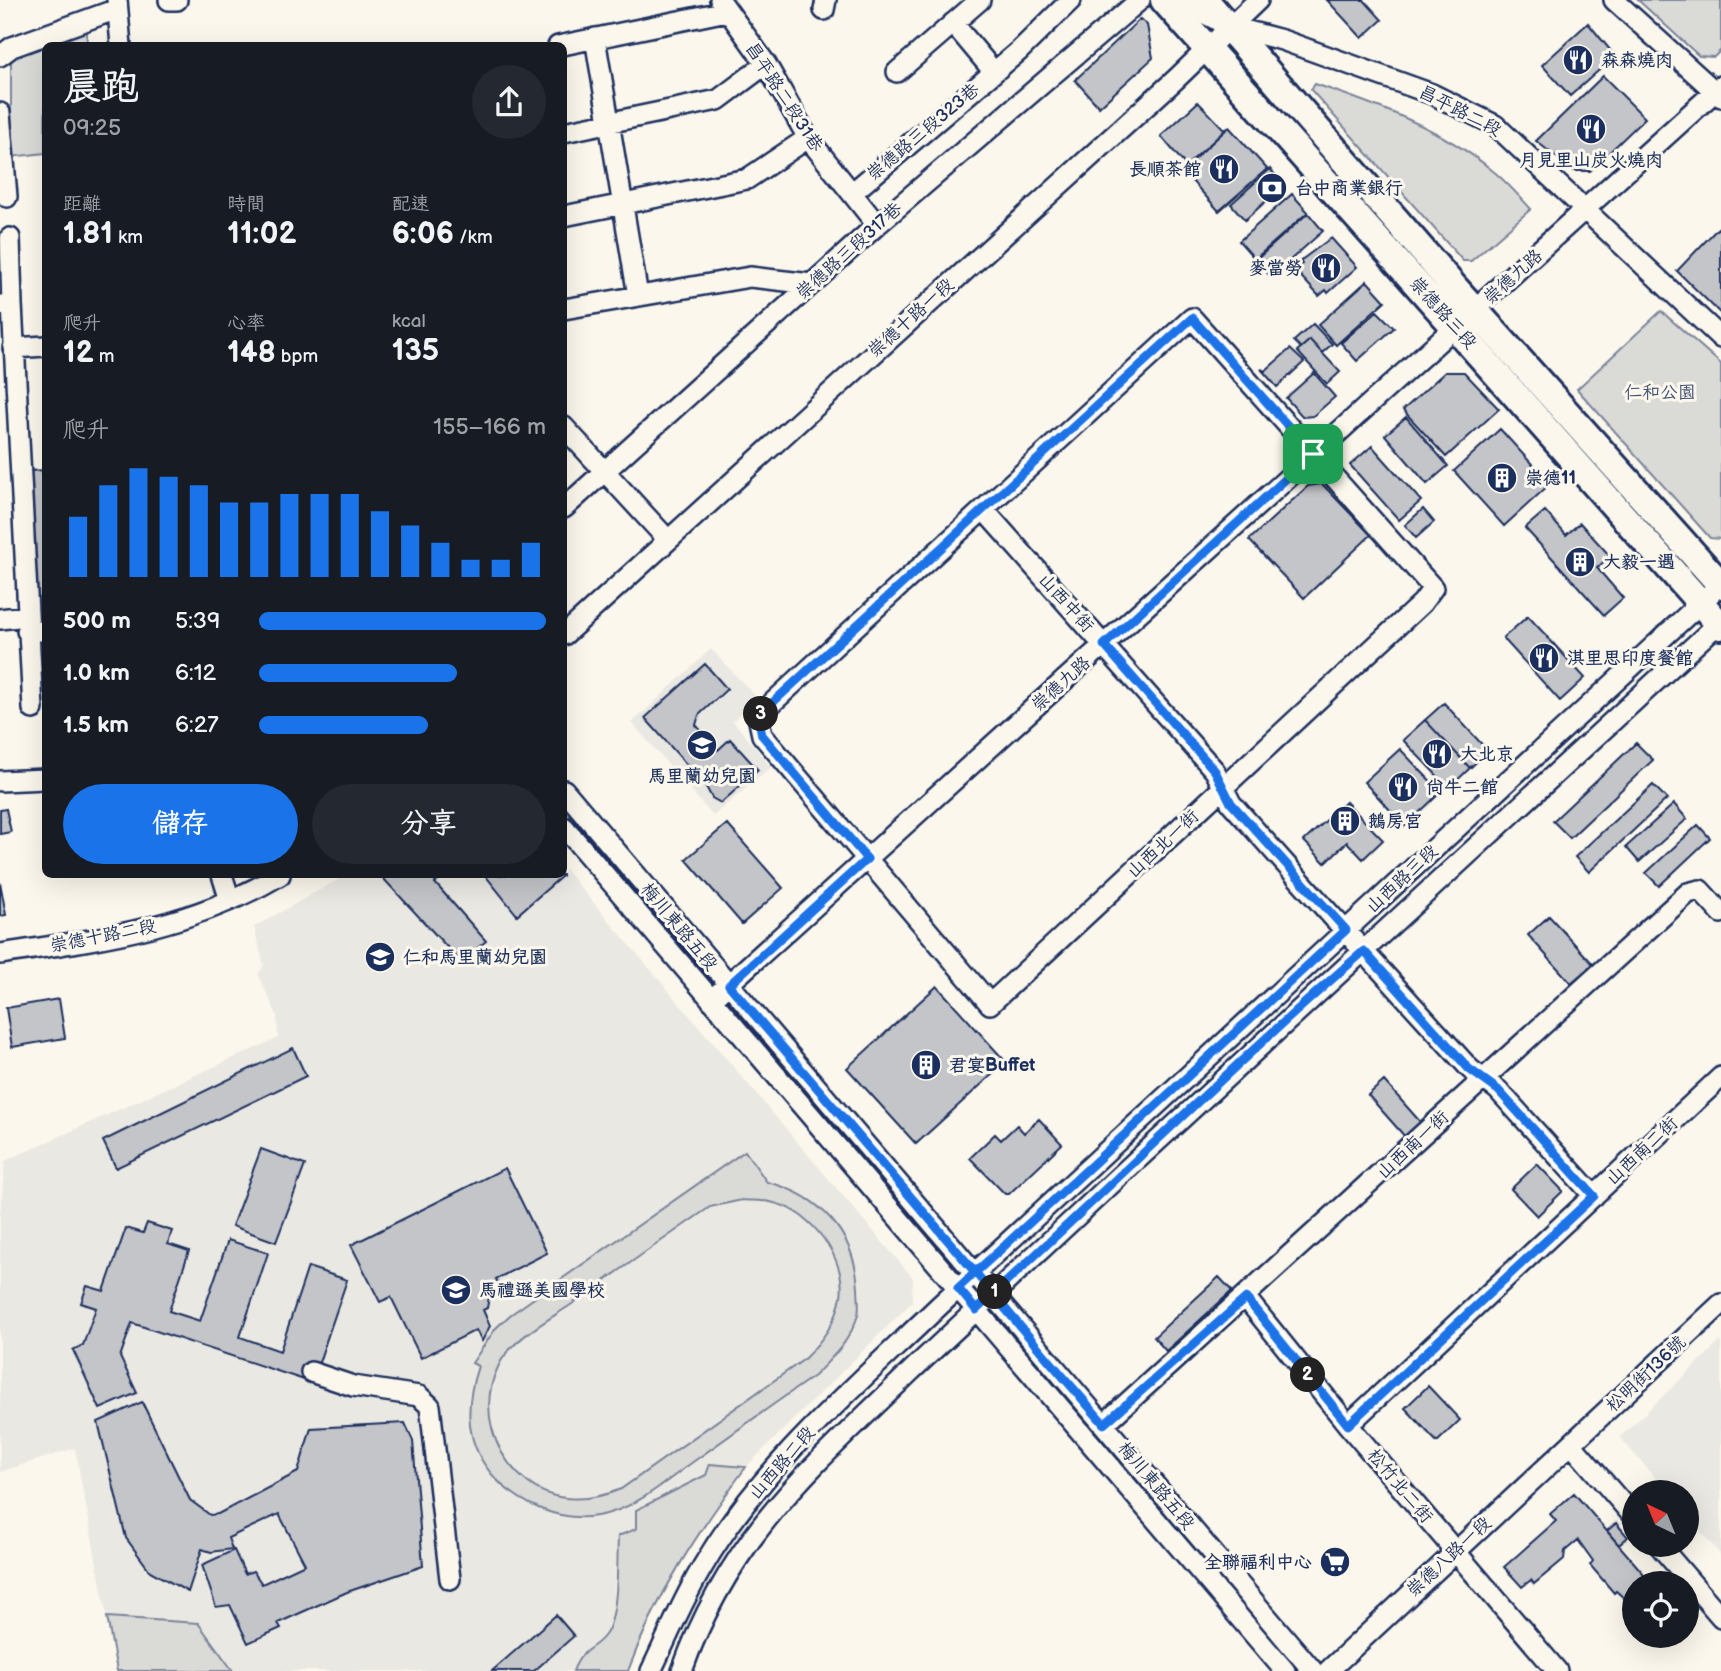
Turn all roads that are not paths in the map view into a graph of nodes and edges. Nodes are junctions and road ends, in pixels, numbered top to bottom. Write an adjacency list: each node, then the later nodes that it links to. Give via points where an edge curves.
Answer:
1 (169, 0): 2 (street)
2 (177, 0)
3 (980, 0): 13 (street)
4 (1071, 0): 22 (street, 崇德路三段323巷)
5 (1140, 0): 33 (street, 崇德路三段317巷)
6 (1164, 0): 18 (main road, 崇德路三段)
7 (1177, 0): 14 (street, 昌平路二段)
8 (1205, 0): 14 (main road, 崇德路三段)
9 (1258, 0): 14 (street, 崇德十路一段)
10 (1614, 0): 23 (street)
11 (117, 4): 16 (street); 19 (street)
12 (723, 6): 15 (street); 20 (street, 昌平路二段31巷)
13 (953, 23): 21 (street); 22 (street, 崇德路三段323巷)
14 (1229, 26): 18 (street, 崇德十路一段); 31 (street, 昌平路二段, via 1282,40 1432,94 1495,125); 39 (main road, 崇德路三段)
15 (596, 38): 17 (street); 25 (street)
16 (121, 42)
17 (567, 44)
18 (1207, 48): 39 (main road, 崇德路三段); 48 (street, 崇德十路一段)
19 (0, 56)
20 (766, 64): 25 (street, via 718,100); 27 (street, 昌平路二段31巷)
21 (897, 72)
22 (994, 72): 28 (street, 崇德路三段323巷)
23 (1719, 92): 31 (street, 崇德九路)
24 (0, 113): 29 (street)
25 (609, 122): 26 (street); 30 (street)
26 (567, 131)
27 (808, 138): 28 (street, 昌平路二段31巷); 30 (street, via 747,179)
28 (852, 193): 33 (street, 昌平路二段31巷)
29 (7, 197)
30 (623, 204): 32 (street); 36 (street)
31 (1586, 210): 39 (street, 崇德九路); 40 (street, 昌平路二段)
32 (567, 215)
33 (877, 225): 35 (street, 崇德路三段317巷)
34 (9, 238): 37 (street)
35 (811, 284): 36 (street, via 750,278); 45 (street, 崇德路三段317巷)
36 (638, 296): 38 (street)
37 (6, 304): 42 (street)
38 (567, 308)
39 (1466, 320): 44 (street, 崇德九路); 49 (main road, 崇德路三段); 50 (main road, 崇德路三段)
40 (1721, 338)
41 (42, 346): 42 (street)
42 (13, 348): 53 (street)
43 (567, 430): 45 (street)
44 (1313, 454): 47 (street, via 1192,318); 55 (street, 崇德九路); 59 (street, 山西北一街, via 1433,588)
45 (605, 472): 46 (street, 崇德路三段317巷); 48 (street)
46 (567, 505)
47 (984, 510): 55 (street, 山西中街); 62 (street, via 758,716 762,735)
48 (667, 539): 54 (street, 崇德十路一段)
49 (1721, 584): 50 (street, 山西路三段)
50 (1701, 602): 52 (main road, 崇德路三段); 67 (street, 山西路三段)
51 (0, 619): 53 (street)
52 (1720, 623): 68 (street, 山西路三段)
53 (33, 626): 56 (street)
54 (567, 632)
55 (1104, 645): 59 (street, 山西中街, via 1215,771); 62 (street, 崇德九路)
56 (33, 709)
57 (42, 779): 58 (street)
58 (0, 781)
59 (1222, 789): 62 (street, 山西北一街, via 990,1004); 67 (street, 山西中街)
60 (567, 794): 70 (street, 梅川東路五段)
61 (567, 831): 71 (street, 梅川東路五段)
62 (867, 859): 70 (street, 崇德九路)
63 (223, 878): 65 (street)
64 (273, 878): 65 (street, 崇德十路二段)
65 (230, 900): 69 (street, 崇德十路二段, via 136,933)
66 (1721, 913): 73 (street, 山西南一街, via 1700,890 1688,893)
67 (1346, 930): 68 (street, 山西中街); 75 (street, 山西路三段)
68 (1364, 951): 73 (street, 山西中街); 77 (street, 山西路三段)
69 (0, 954)
70 (729, 985): 71 (street, 崇德九路); 75 (street, 梅川東路五段)
71 (711, 1000): 76 (street, 梅川東路五段)
72 (1721, 1077): 74 (street, 山西南二街)
73 (1483, 1080): 74 (street, 山西中街, via 1498,1090); 78 (street, 山西南一街)
74 (1594, 1196): 83 (street, 山西南二街)
75 (975, 1272): 76 (street, 山西路三段); 77 (street, 梅川東路五段)
76 (958, 1288): 80 (street, 梅川東路五段); 90 (street, 山西路二段, via 816,1425 756,1492 703,1566)
77 (993, 1294): 80 (street, 山西路三段); 82 (street, 梅川東路五段)
78 (1246, 1298): 82 (street, 山西南一街); 83 (street, 松竹北二街)
79 (1721, 1304): 84 (street, 松明街136號)
80 (976, 1310): 91 (street, 山西路二段, via 790,1488 719,1587); 92 (street, 梅川東路五段)
81 (311, 1372): 88 (street, via 419,1396 430,1406)
82 (1104, 1424): 93 (street, 梅川東路五段)
83 (1348, 1425): 86 (street, 松竹北二街)
84 (1571, 1444): 85 (street); 86 (street, 崇德八路一段)
85 (1622, 1503)
86 (1455, 1551): 94 (street, 崇德八路一段); 95 (street, 松竹北二街)
87 (1671, 1558): 89 (street)
88 (450, 1579)
89 (1721, 1617)
90 (651, 1671)
91 (682, 1671)
92 (1285, 1671)
93 (1313, 1671)
94 (1328, 1671)
95 (1557, 1671)

